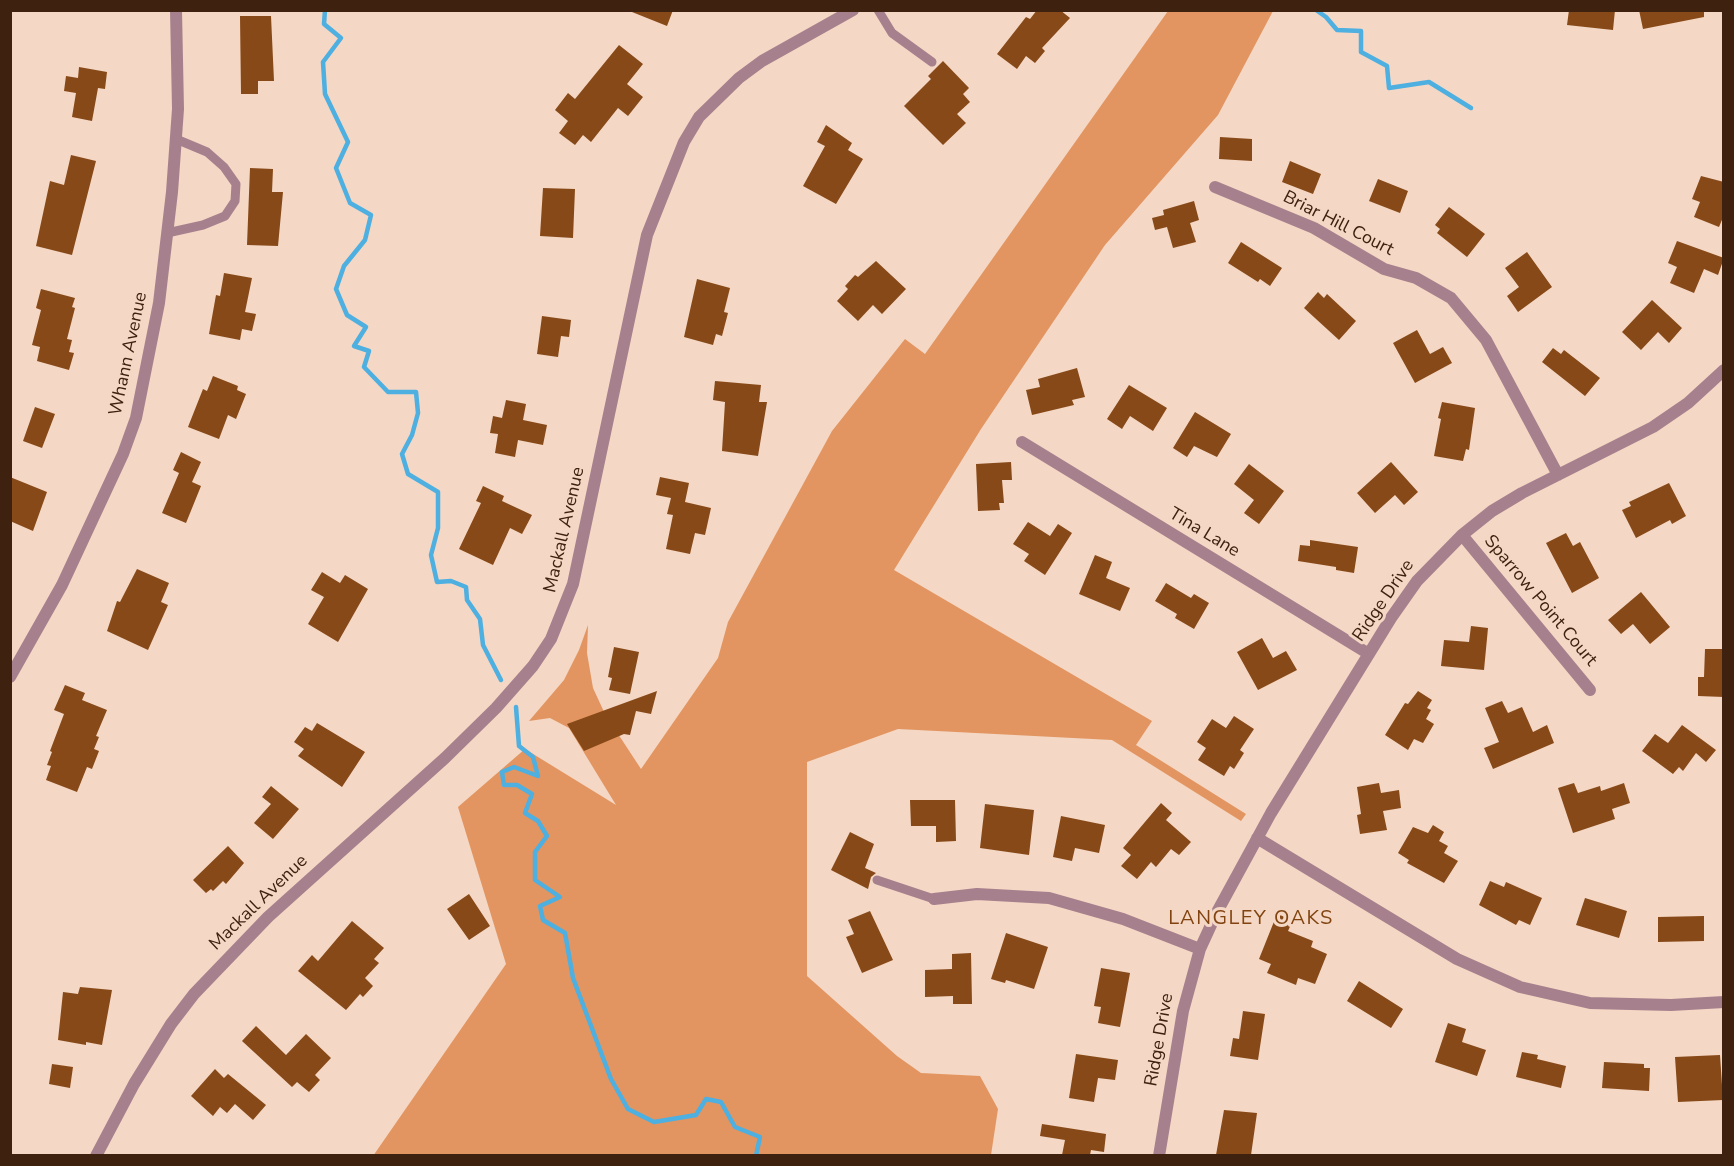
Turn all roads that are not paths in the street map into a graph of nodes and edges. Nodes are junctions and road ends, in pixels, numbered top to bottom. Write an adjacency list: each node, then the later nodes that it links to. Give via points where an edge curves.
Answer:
1 (176, 10): 5 (street, Whann Avenue)
2 (853, 10): 20 (street, Mackall Avenue, via 739,78 699,117 684,142 647,235 585,537 573,584 551,639 496,708 277,909 201,986 171,1024)
3 (878, 10): 4 (lane, via 892,33)
4 (932, 62)
5 (176, 139): 7 (street, Whann Avenue); 7 (lane, via 207,152 224,167 236,184 235,201 225,216)
6 (1215, 187): 10 (street, Briar Hill Court, via 1314,228 1384,269 1416,278 1451,298 1486,340)
7 (167, 233): 13 (street, Whann Avenue, via 152,347 136,418 119,465 62,585)
8 (1724, 370): 10 (street, Ridge Drive, via 1688,404 1653,427)
9 (1022, 442): 12 (street, Tina Lane)
10 (1558, 475): 11 (street, Ridge Drive, via 1522,493)
11 (1462, 535): 12 (street, Ridge Drive, via 1417,581); 14 (street, Sparrow Point Court)
12 (1369, 654): 15 (street, Ridge Drive)
13 (10, 677)
14 (1590, 690)
15 (1257, 838): 18 (street, Ridge Drive); 19 (street, via 1457,959 1520,987 1556,997 1610,1004)
16 (877, 880): 17 (lane)
17 (934, 899): 18 (street, via 977,894 1049,898 1123,919)
18 (1200, 949): 21 (street, Ridge Drive, via 1183,1011)
19 (1724, 1002)
20 (96, 1155)
21 (1159, 1155)

